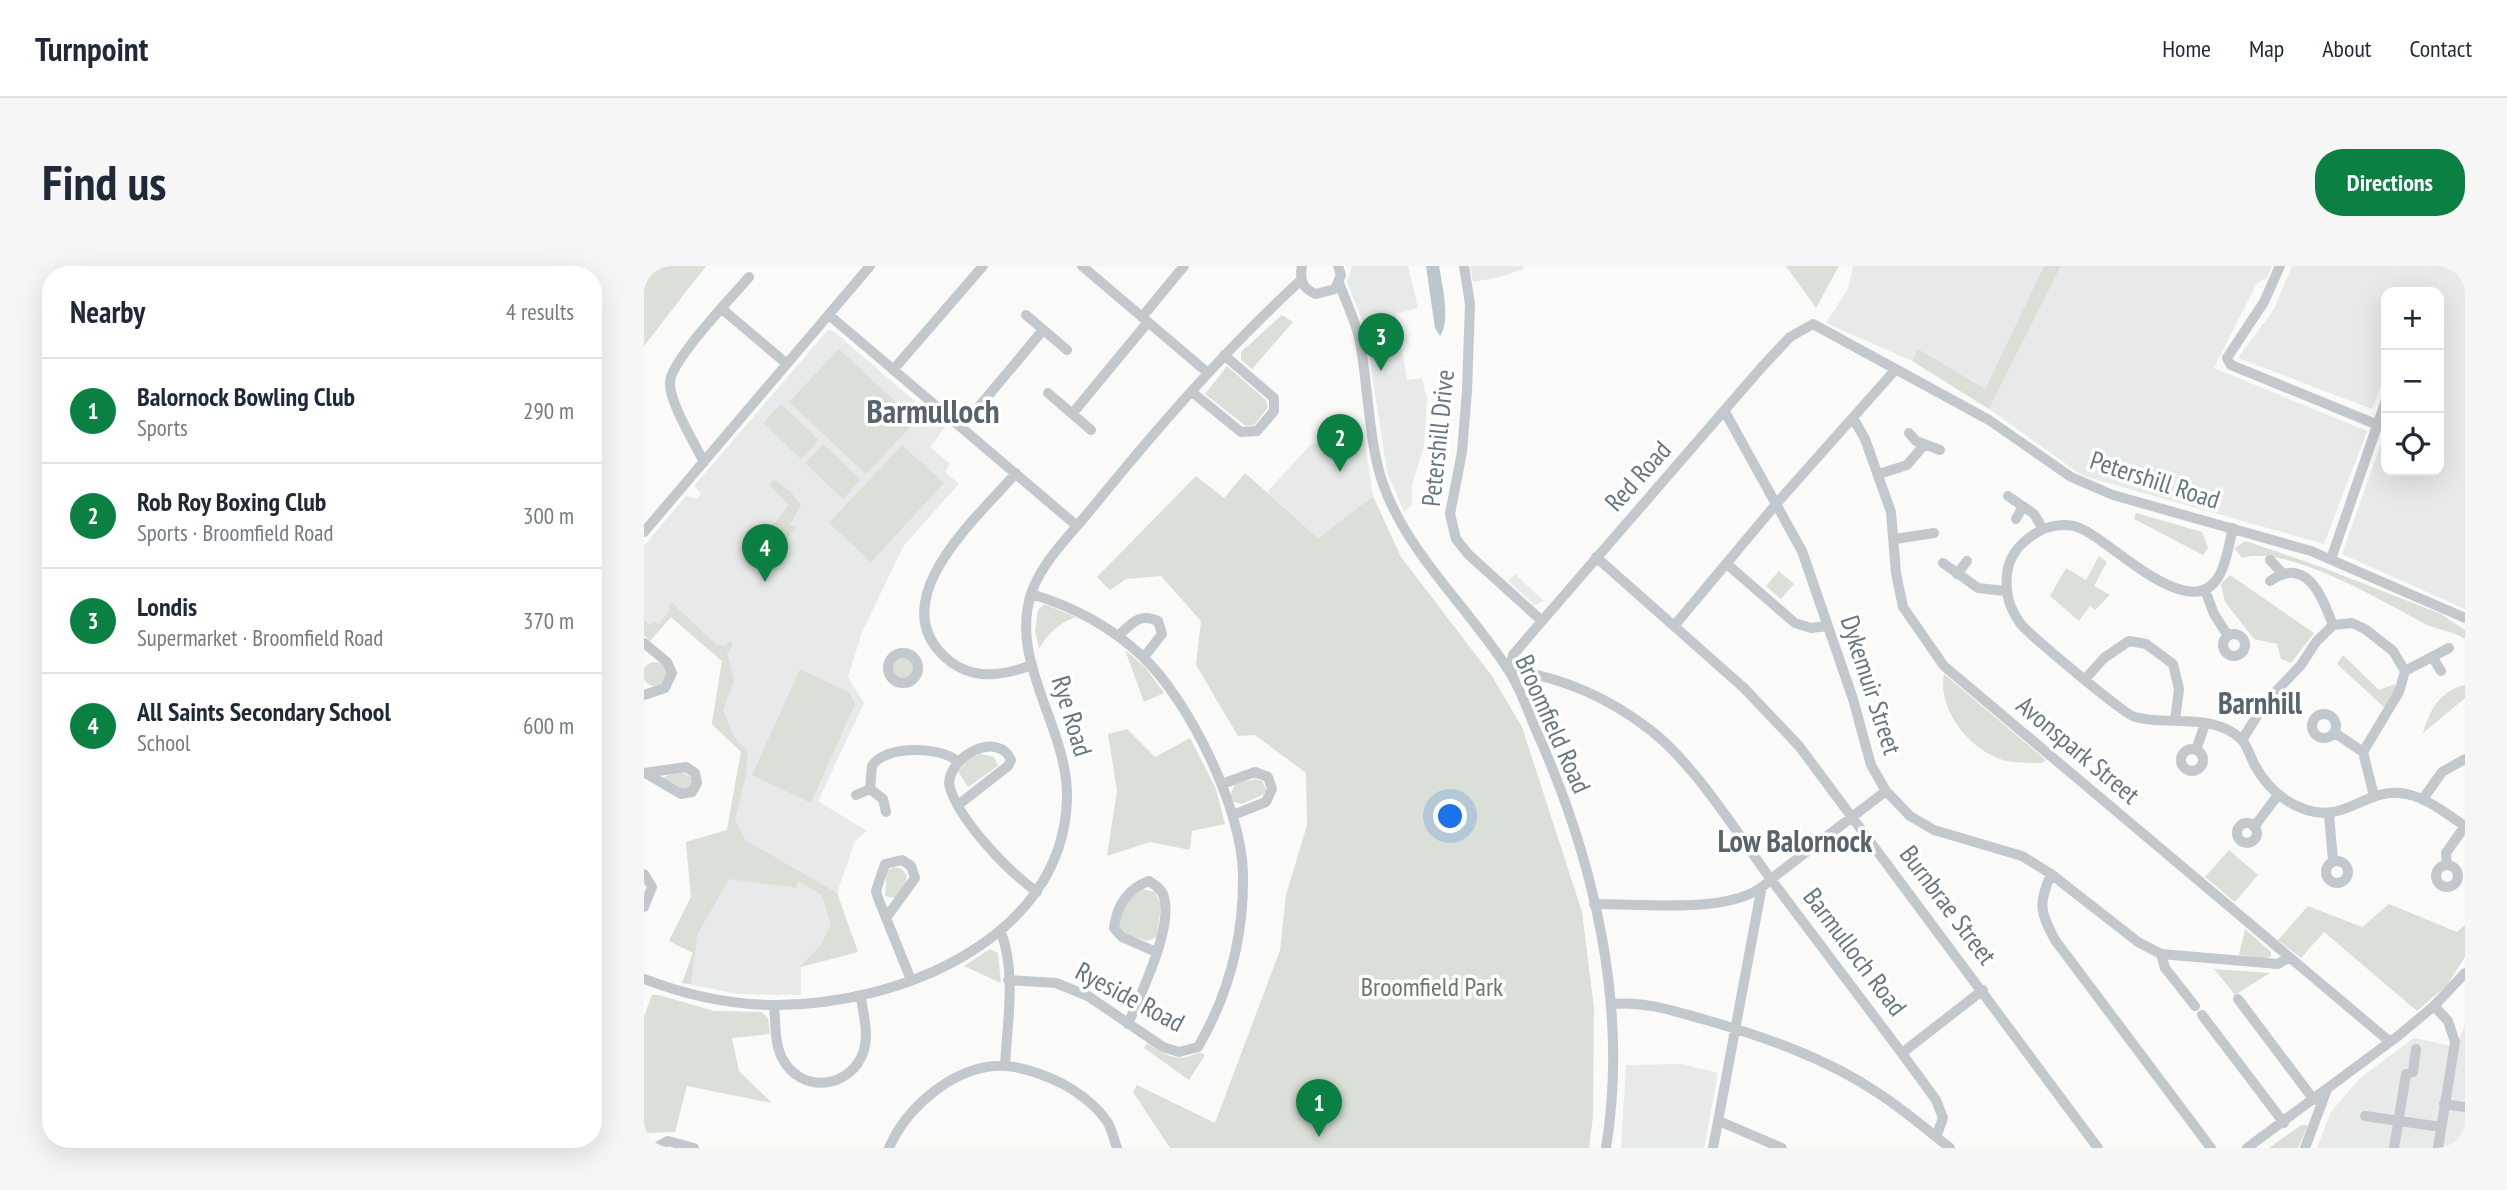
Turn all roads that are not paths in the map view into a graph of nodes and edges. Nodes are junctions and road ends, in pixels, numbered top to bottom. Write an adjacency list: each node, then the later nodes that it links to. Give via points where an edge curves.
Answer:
1 (983, 266): 26 (street)
2 (1082, 266): 19 (street)
3 (1184, 266): 19 (street)
4 (1302, 266): 10 (street)
5 (1464, 266): 66 (street, Petershill Drive, via 1470,304 1467,391 1450,514 1456,539 1469,555)
6 (2280, 266): 34 (street, via 2264,302 2227,358 2231,365)
7 (1340, 267): 11 (street)
8 (866, 268): 17 (street)
9 (749, 278): 15 (street)
10 (1301, 280): 12 (street); 14 (street, Rye Road)
11 (1339, 283): 13 (street); 16 (street, Broomfield Road)
12 (1309, 291): 13 (street); 14 (street)
13 (1324, 294): 16 (street)
14 (1283, 297): 23 (street, Rye Road)
15 (722, 309): 24 (street); 40 (street, via 678,362 670,382)
16 (1348, 310): 79 (street, Broomfield Road, via 1360,340 1382,483 1404,527)
17 (829, 315): 24 (street); 26 (street)
18 (1026, 315): 21 (street)
19 (1145, 320): 27 (street); 32 (street)
20 (1813, 324): 25 (street, Petershill Road); 30 (street, Red Road, via 1790,337)
21 (1043, 330): 22 (street); 35 (street)
22 (1067, 350)
23 (1224, 355): 27 (street, Rye Road); 28 (street, via 1274,398 1273,411 1257,431 1241,432)
24 (787, 364): 40 (street)
25 (1896, 369): 33 (street); 48 (street, Petershill Road, via 1989,420 2071,477 2113,495)
26 (893, 370): 35 (street)
27 (1208, 373): 28 (street, Rye Road)
28 (1192, 392): 47 (street, Rye Road)
29 (1048, 393): 32 (street)
30 (1725, 412): 44 (street, Dykemuir Street); 53 (street, Red Road)
31 (2382, 413): 34 (street)
32 (1072, 414): 36 (street)
33 (1853, 418): 42 (street, Avonspark Street); 44 (street)
34 (2378, 425): 54 (street)
35 (962, 427): 41 (street)
36 (1091, 430)
37 (1909, 433): 38 (street)
38 (1924, 445): 39 (street); 42 (street, via 1907,466)
39 (1940, 450)
40 (704, 462): 50 (street)
41 (1016, 473): 47 (street); 73 (street, via 929,582 923,612)
42 (1879, 474): 52 (street, Avonspark Street)
43 (2008, 496): 45 (street)
44 (1777, 503): 58 (street); 69 (street, Dykemuir Street, via 1802,551)
45 (2023, 506): 46 (street); 49 (street)
46 (2015, 519)
47 (1077, 526): 64 (street, Rye Road, via 1045,566)
48 (2234, 528): 54 (street, Petershill Road); 62 (street, via 2220,576)
49 (2043, 529): 62 (street, via 2059,525 2080,528 2127,562 2173,587 2192,594); 63 (street, via 2015,550)
50 (644, 532)
51 (1929, 538): 52 (street)
52 (1895, 539): 119 (street, Avonspark Street, via 1903,607 1944,666)
53 (1597, 557): 66 (street, Red Road); 68 (street, Burnbrae Street)
54 (2331, 559): 65 (street, Petershill Road)
55 (2270, 560): 59 (street)
56 (1967, 561): 60 (street)
57 (1943, 563): 60 (street)
58 (1728, 565): 68 (street); 69 (street, via 1795,623 1811,628)
59 (2281, 573): 61 (street); 67 (street, via 2297,572 2311,582)
60 (1957, 574): 63 (street, via 1978,588)
61 (2270, 581)
62 (2205, 590): 71 (street)
63 (2005, 591): 82 (street, via 2022,626)
64 (1031, 594): 70 (street, Ryeside Road, via 1087,616); 78 (street, Rye Road, via 1026,626)
65 (2465, 618)
66 (1542, 621): 79 (street, Red Road, via 1513,655)
67 (2333, 625): 80 (street, via 2352,623 2365,629 2393,651); 87 (street, via 2265,703)
68 (1674, 626): 103 (street, Burnbrae Street, via 1800,746)
69 (1828, 626): 94 (street, Dykemuir Street, via 1871,765)
70 (1118, 636): 75 (street, Ryeside Road); 75 (street, via 1136,619 1148,616 1158,621 1162,634)
71 (2228, 636)
72 (644, 643): 83 (street, via 667,662 672,673 665,688)
73 (936, 647): 77 (street); 78 (street, via 955,665 984,675 1007,674)
74 (2449, 648): 76 (street)
75 (1144, 657): 92 (street, Ryeside Road, via 1173,694)
76 (2433, 658): 80 (street); 81 (street)
77 (916, 660)
78 (1032, 665): 112 (street, Rye Road, via 1061,749 1067,785 1060,840)
79 (1509, 669): 110 (street, Barmulloch Road, via 1593,693 1652,731 1706,792); 113 (street, Broomfield Road, via 1558,780)
80 (2406, 671): 89 (street, via 2399,692)
81 (2441, 671)
82 (2085, 678): 84 (street, via 2115,707 2134,717); 84 (street, via 2129,641 2146,643 2173,664 2179,689)
83 (644, 695)
84 (2175, 720): 85 (street)
85 (2205, 724): 87 (street); 88 (street)
86 (2335, 733): 89 (street)
87 (2242, 740): 96 (street, via 2260,775)
88 (2196, 750)
89 (2363, 752): 97 (street)
90 (2465, 759): 98 (street, via 2442,772)
91 (957, 761): 93 (street, via 941,751 887,754 872,766); 99 (street, via 949,784); 99 (street, via 974,749 985,748 1003,750 1011,760)
92 (1222, 784): 101 (street, Ryeside Road); 101 (street, via 1255,772 1268,777 1272,789 1266,802)
93 (870, 789): 95 (street); 100 (street, via 883,799)
94 (1886, 791): 103 (street); 109 (street, Dykemuir Street, via 1910,816 1934,830 2022,856)
95 (856, 795)
96 (2278, 795): 102 (street, via 2304,809); 105 (street)
97 (2374, 796): 98 (street, via 2399,793); 102 (street)
98 (2423, 799): 104 (street)
99 (958, 806): 112 (street, via 1007,870)
100 (886, 812)
101 (1233, 815): 130 (street, Ryeside Road, via 1243,872 1239,945 1209,1028 1198,1047 1179,1052)
102 (2329, 815): 106 (street)
103 (1853, 818): 110 (street); 124 (street, Burnbrae Street)
104 (2465, 826): 107 (street, via 2446,853)
105 (2254, 827)
106 (2333, 860)
107 (2447, 864)
108 (644, 874): 114 (street, via 652,887)
109 (2051, 874): 118 (street, Dykemuir Street, via 2138,942); 157 (street, via 2042,894 2042,914 2055,940)
110 (1771, 879): 111 (street); 136 (street, Barmulloch Road)
111 (1761, 891): 113 (street, via 1701,906); 132 (street)
112 (1037, 892): 116 (street, Rye Road)
113 (1594, 904): 127 (street, Broomfield Road)
114 (644, 907)
115 (886, 918): 115 (street, via 876,891 885,864 902,860 911,866 915,878); 123 (street)
116 (1000, 930): 122 (street, via 1006,944); 123 (street, Rye Road, via 946,965)
117 (1156, 952): 117 (street, via 1165,897 1149,881 1125,896 1114,928 1122,937); 130 (street)
118 (2161, 954): 119 (street, Dykemuir Street, via 2278,964); 145 (street, via 2165,968)
119 (2288, 958): 134 (street, Avonspark Street)
120 (2465, 972): 129 (street)
121 (644, 979): 128 (street, Rye Road, via 691,995)
122 (1008, 979): 130 (street, Ryeside Road, via 1056,983 1088,996); 137 (street)
123 (911, 980): 125 (street, Rye Road)
124 (1983, 990): 136 (street); 156 (street, Burnbrae Street)
125 (860, 997): 128 (street, Rye Road); 128 (street, via 866,1032 862,1057 845,1077 824,1084 797,1076 781,1057)
126 (2238, 999): 139 (street)
127 (1612, 1004): 132 (street, via 1653,1006); 152 (street, Broomfield Road)
128 (774, 1005)
129 (2434, 1006): 133 (street); 134 (street)
130 (1128, 1024)
131 (2465, 1026): 133 (street)
132 (1736, 1029): 144 (street); 147 (street, via 1813,1057 1877,1092)
133 (2453, 1029): 140 (street, via 2455,1042)
134 (2389, 1041): 138 (street)
135 (2416, 1049): 143 (street, via 2413,1072 2406,1074)
136 (1902, 1053): 147 (street, Barmulloch Road, via 1937,1100 1942,1118)
137 (1005, 1066): 150 (street, via 975,1071 926,1099 898,1127); 151 (street, via 1044,1074 1080,1094 1108,1123)
138 (2326, 1092): 139 (street); 159 (street)
139 (2314, 1100): 145 (street)
140 (2444, 1104): 141 (street); 146 (street)
141 (2465, 1107)
142 (2365, 1116): 143 (street)
143 (2399, 1120): 146 (street); 160 (street)
144 (1719, 1121): 153 (street); 154 (street)
145 (2284, 1123): 158 (street)
146 (2441, 1127): 161 (street)
147 (1936, 1137): 155 (street)
148 (654, 1146): 149 (street, via 668,1141)
149 (695, 1148)
150 (889, 1148)
151 (1117, 1148)
152 (1606, 1148)
153 (1713, 1148)
154 (1782, 1148)
155 (1950, 1148)
156 (2098, 1148)
157 (2211, 1148)
158 (2247, 1148)
159 (2305, 1148)
160 (2393, 1148)
161 (2438, 1148)

